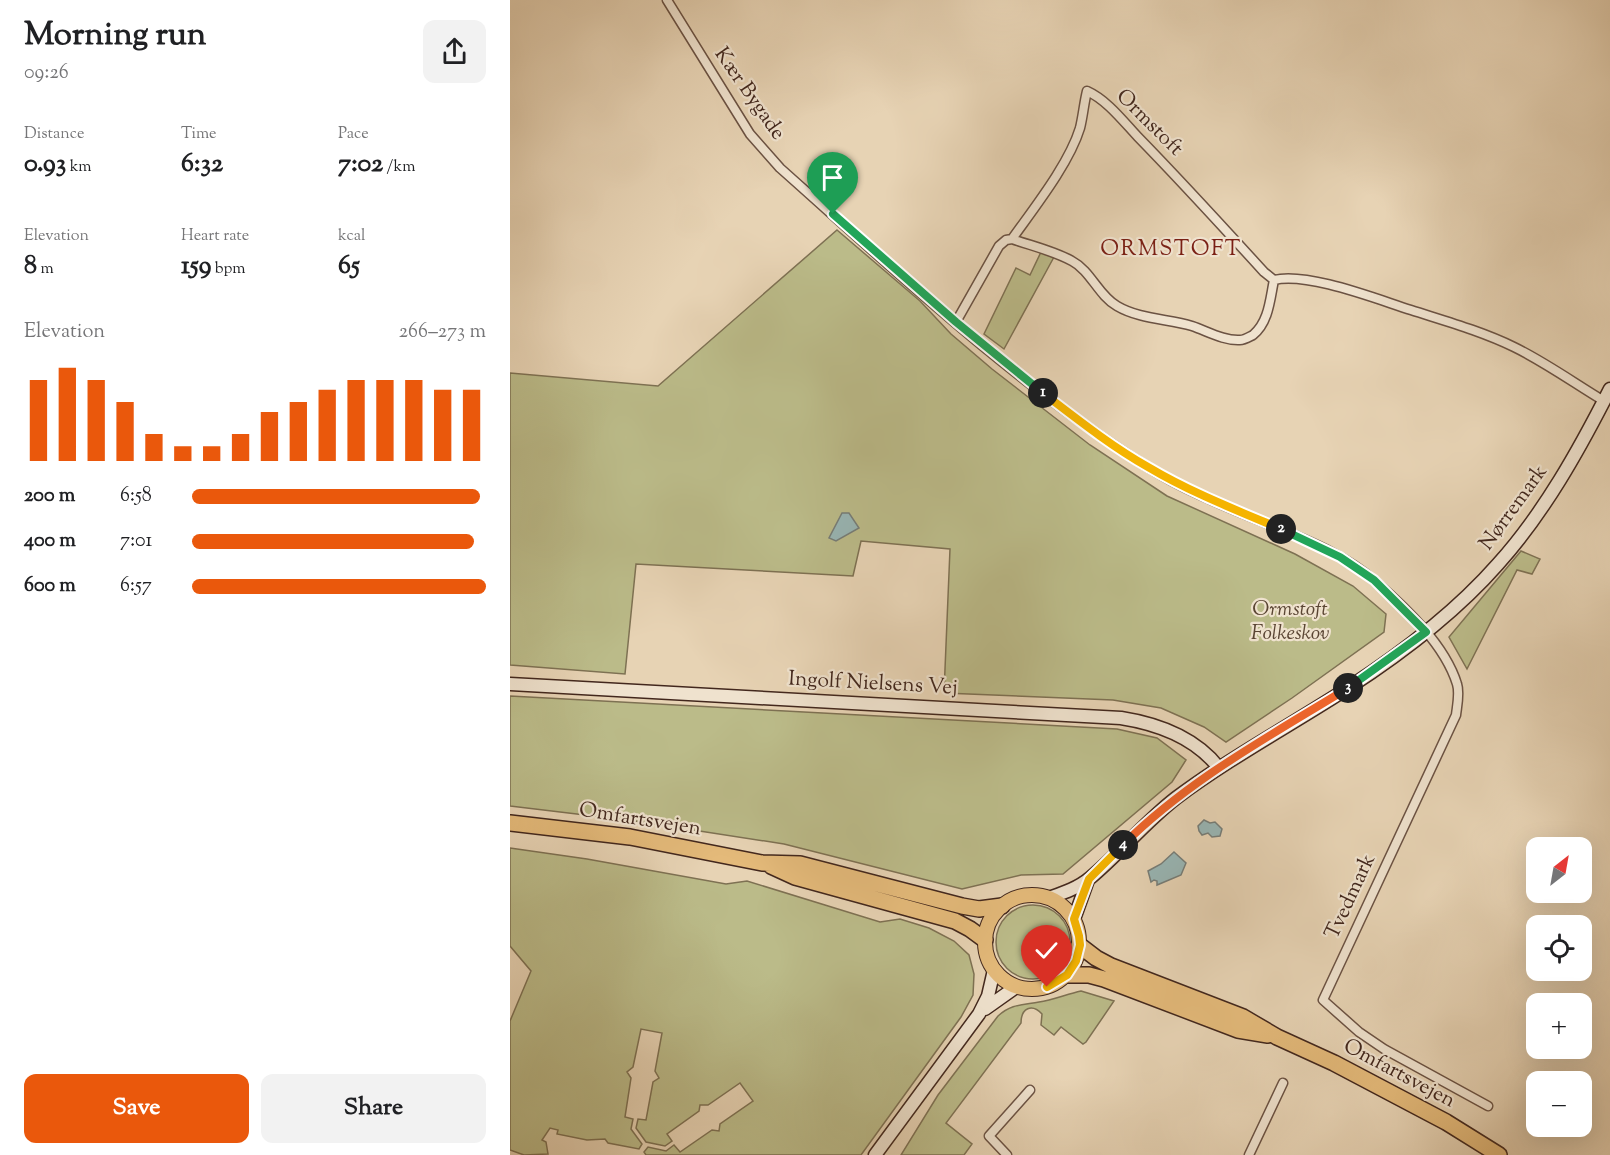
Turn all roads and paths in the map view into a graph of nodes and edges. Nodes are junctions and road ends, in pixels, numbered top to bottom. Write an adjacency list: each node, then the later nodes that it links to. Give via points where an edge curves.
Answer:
1 (667, 0): 4 (street, Kær Bygade, via 717,83 780,168)
2 (1012, 239): 3 (street, via 1074,262 1117,307 1229,339 1243,340 1261,325); 3 (street, Ormstoft, via 1072,147 1087,92 1114,112); 4 (street, Ormstoft, via 999,246)
3 (1274, 280): 6 (street, via 1294,278 1347,289 1486,334)
4 (956, 322): 7 (street, Kær Bygade, via 1031,385 1147,467 1212,501 1340,557 1374,580)
5 (1610, 389): 6 (street, Nørremark)
6 (1604, 401): 7 (street, Nørremark, via 1570,463 1530,523 1498,564)
7 (1426, 632): 9 (street, Nørremark, via 1348,688); 25 (street, Tvedmark, via 1458,685 1456,715 1323,1000 1384,1049)
8 (510, 684): 9 (street, Ingolf Nielsens Vej, via 1121,718 1171,731 1200,749)
9 (1219, 768): 12 (street, Nørremark, via 1158,813)
10 (510, 823): 11 (highway, Omfartsvejen, via 630,837)
11 (762, 863): 14 (highway, Omfartsvejen, via 800,864 962,906); 16 (highway, Omfartsvejen, via 795,877 955,921)
12 (1089, 879): 13 (street); 15 (street)
13 (1049, 898): 14 (main road, via 1028,895); 15 (main road, via 1061,904)
14 (1002, 906): 16 (main road, via 988,925)
15 (1074, 919): 17 (main road)
16 (985, 940): 18 (main road)
17 (1080, 945): 19 (main road); 22 (highway, Omfartsvejen, via 1111,966 1243,1017)
18 (994, 970): 20 (main road); 21 (street)
19 (1067, 975): 20 (main road, via 1047,987); 22 (highway, Omfartsvejen, via 1104,979 1238,1030)
20 (1016, 987): 21 (street)
21 (979, 1014): 26 (street)
22 (1277, 1037): 29 (highway, Omfartsvejen, via 1446,1122)
23 (1283, 1083): 28 (street)
24 (1030, 1090): 27 (street, via 989,1136)
25 (1488, 1106)
26 (875, 1155)
27 (1007, 1155)
28 (1249, 1155)
29 (1499, 1155)

